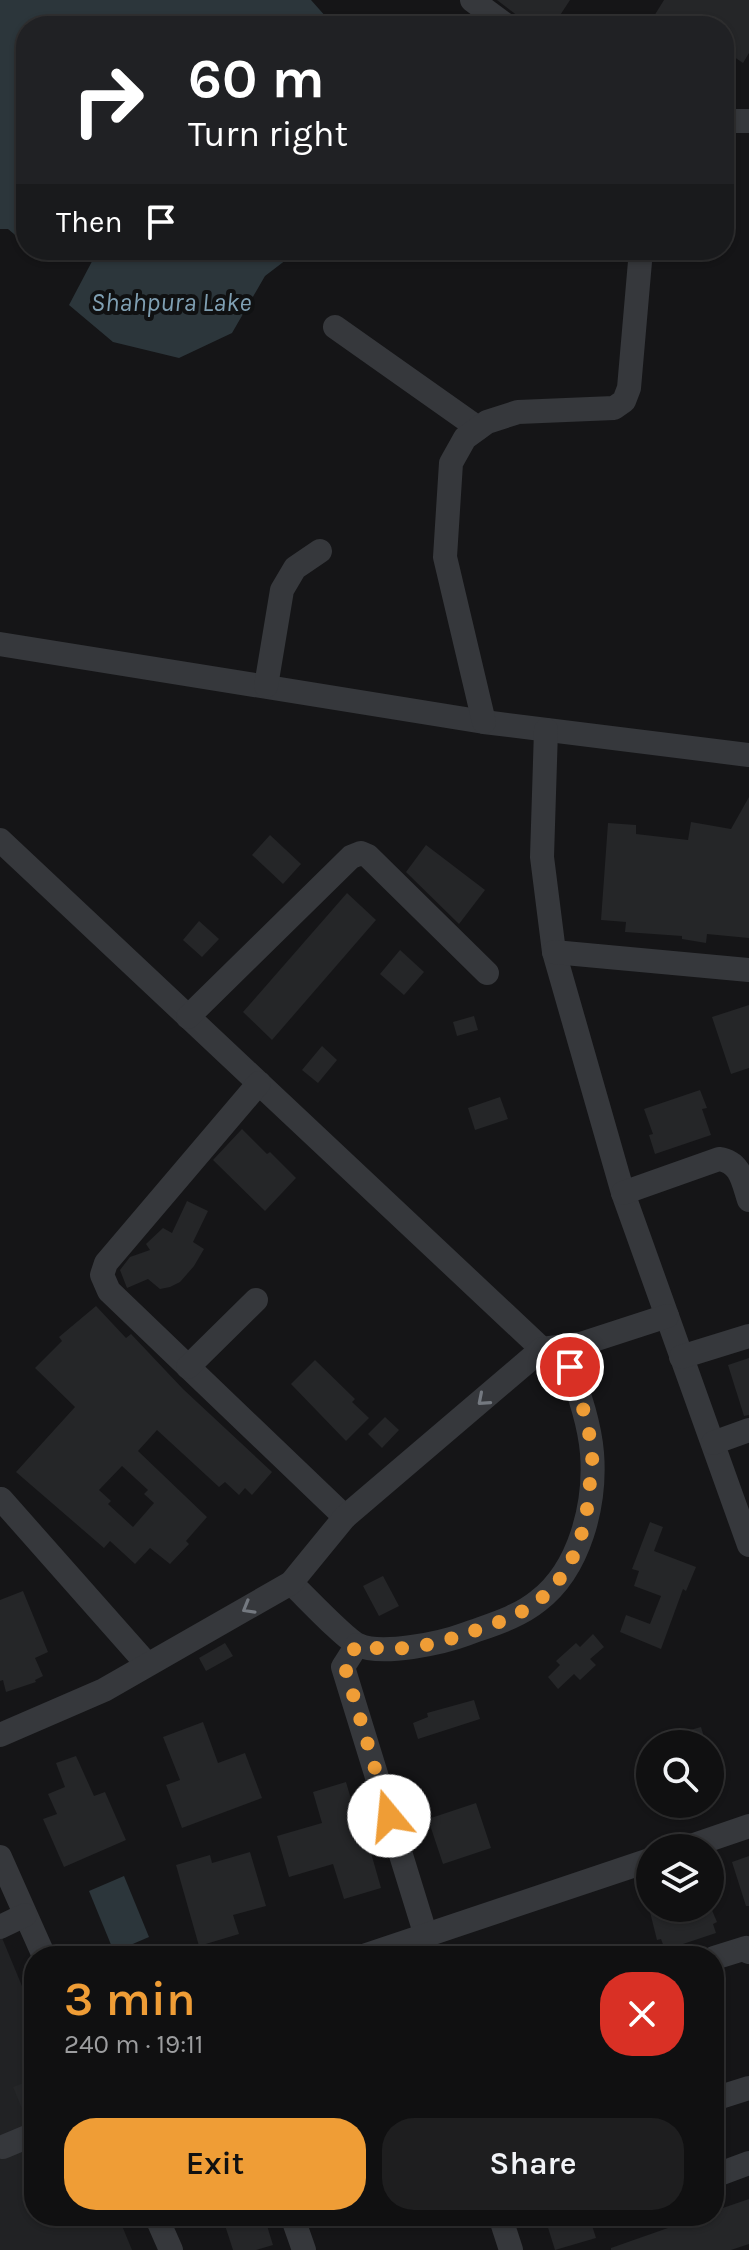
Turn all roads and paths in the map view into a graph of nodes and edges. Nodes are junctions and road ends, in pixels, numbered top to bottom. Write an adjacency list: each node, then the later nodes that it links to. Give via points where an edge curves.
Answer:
1 (472, 0): 2 (street)
2 (494, 16)
3 (640, 260): 5 (street, via 624,401 614,408 518,412)
4 (335, 327): 5 (street)
5 (478, 428): 9 (street, via 465,438 451,463 445,557)
6 (320, 551): 8 (street, via 295,568 282,590)
7 (0, 644): 8 (street)
8 (266, 686): 9 (street)
9 (484, 722): 10 (street)
10 (546, 730): 11 (street); 13 (street, via 542,857)
11 (749, 755)
12 (0, 840): 16 (street)
13 (554, 952): 14 (street); 18 (street)
14 (749, 970)
15 (487, 973): 16 (street, via 361,853)
16 (188, 1017): 17 (street)
17 (259, 1083): 23 (street); 25 (street, via 106,1263 102,1275 109,1291)
18 (623, 1193): 19 (street, via 719,1159 731,1160 738,1168); 21 (street)
19 (749, 1200)
20 (256, 1300): 25 (street)
21 (667, 1316): 23 (street); 24 (street)
22 (749, 1336): 24 (street)
23 (553, 1348): 30 (street, one-way to 30); 33 (street, via 583,1408 592,1453 581,1542 565,1573 538,1601 508,1619 438,1644 375,1649)
24 (681, 1357): 27 (street)
25 (188, 1367): 30 (street)
26 (749, 1430): 27 (street)
27 (713, 1443): 29 (street)
28 (1, 1499): 34 (street)
29 (744, 1510): 31 (street)
30 (345, 1517): 32 (street)
31 (749, 1545)
32 (291, 1583): 33 (street); 34 (street, one-way to 34)
33 (357, 1645): 42 (street, via 343,1667)
34 (147, 1664): 35 (street, via 104,1690)
35 (0, 1735)
36 (749, 1826): 37 (street)
37 (724, 1835)
38 (0, 1857): 40 (street)
39 (636, 1865): 42 (street)
40 (25, 1915): 41 (street); 43 (street)
41 (0, 1927)
42 (412, 1945)
43 (39, 1946)
44 (749, 1952): 45 (street, via 746,1948)
45 (724, 1955)
46 (749, 2088): 47 (street)
47 (724, 2096)
48 (24, 2138): 49 (street)
49 (1, 2147)
50 (749, 2163): 51 (street)
51 (724, 2172)
52 (160, 2226): 55 (street)
53 (296, 2226): 56 (street)
54 (503, 2226): 57 (street)
55 (171, 2250)
56 (304, 2250)
57 (511, 2250)

